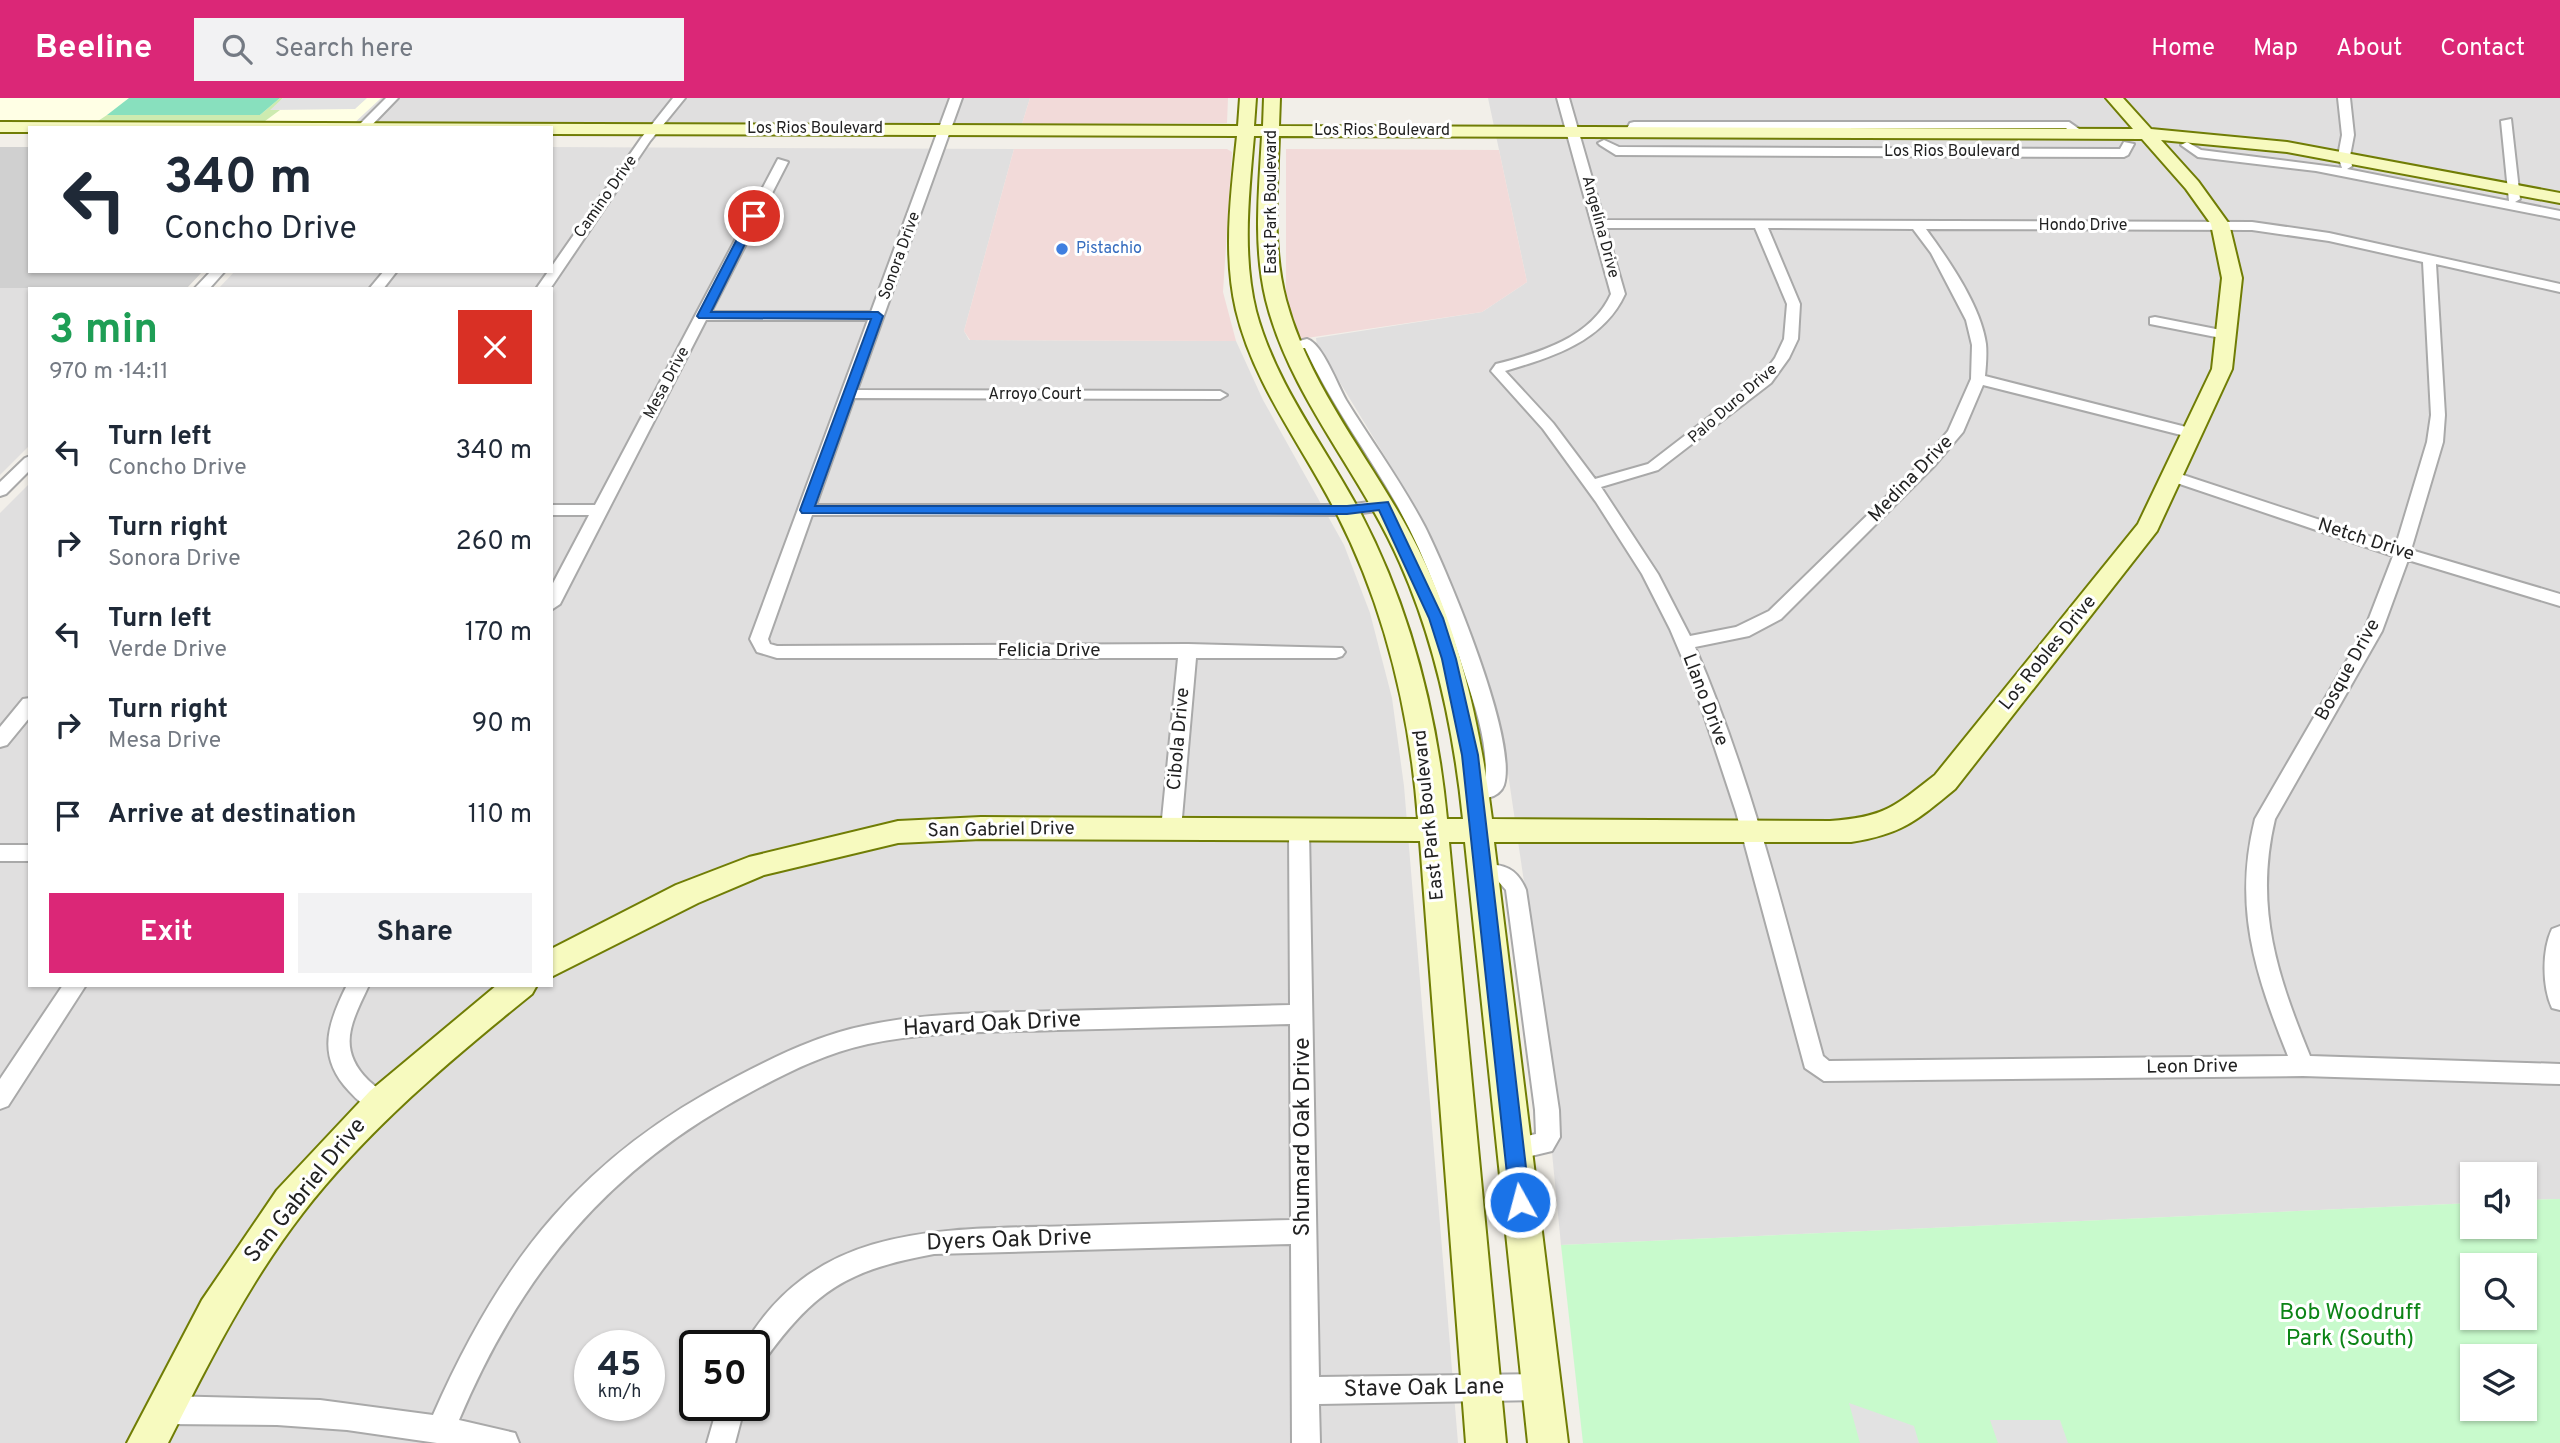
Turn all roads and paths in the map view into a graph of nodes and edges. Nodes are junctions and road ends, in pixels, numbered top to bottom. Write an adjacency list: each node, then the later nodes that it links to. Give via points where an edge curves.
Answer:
1 (392, 98): 10 (street)
2 (679, 98): 14 (street, Camino Drive)
3 (956, 98): 15 (street, Sonora Drive)
4 (1248, 98): 16 (main road, East Park Boulevard)
5 (1272, 98): 17 (main road, East Park Boulevard)
6 (1563, 98): 18 (street, Angelina Drive)
7 (2114, 98): 22 (main road, Los Robles Drive)
8 (2344, 98): 24 (street)
9 (2507, 121): 26 (street)
10 (363, 126)
11 (0, 127): 12 (main road, Los Rios Boulevard)
12 (28, 127)
13 (553, 132): 14 (main road, Los Rios Boulevard)
14 (650, 134): 15 (main road, Los Rios Boulevard); 21 (main road, Los Rios Boulevard); 41 (street, Camino Drive)
15 (944, 135): 16 (main road, Los Rios Boulevard); 44 (street, Sonora Drive)
16 (1245, 136): 17 (main road, Los Rios Boulevard); 38 (main road, East Park Boulevard)
17 (1271, 136): 18 (main road, Los Rios Boulevard); 37 (main road, East Park Boulevard)
18 (1575, 137): 22 (main road, Los Rios Boulevard, via 1630,132 2078,133); 22 (main road, Los Rios Boulevard, via 1604,143 2129,144); 31 (street, Angelina Drive)
19 (0, 139): 20 (main road)
20 (28, 139)
21 (553, 139)
22 (2151, 139): 23 (main road, Los Rios Boulevard); 24 (main road, Los Rios Boulevard, via 2246,142); 30 (main road, Los Robles Drive)
23 (2187, 145): 24 (main road, Los Rios Boulevard); 29 (street, Los Rios Boulevard, via 2198,153 2316,167)
24 (2345, 161): 26 (main road, Los Rios Boulevard)
25 (782, 162): 43 (street, Mesa Drive)
26 (2514, 194): 27 (main road, Los Rios Boulevard); 28 (main road, Los Rios Boulevard)
27 (2560, 198)
28 (2560, 208)
29 (2560, 215)
30 (2220, 224): 33 (street, Hondo Drive); 34 (street, Hondo Drive, via 2329,237); 46 (main road, Los Robles Drive, via 2232,278)
31 (1600, 225): 32 (street, Hondo Drive); 48 (street, Angelina Drive, via 1618,294 1609,314 1541,358)
32 (1761, 227): 33 (street, Hondo Drive); 56 (street, Palo Duro Drive, via 1795,304 1793,342 1781,362 1766,380 1653,467)
33 (1918, 227): 49 (street, Medina Drive, via 1973,320 1979,345)
34 (2429, 260): 42 (street, Hondo Drive); 63 (street, Bosque Drive, via 2438,415 2435,442)
35 (217, 273): 39 (street)
36 (389, 273): 40 (street)
37 (1272, 278): 38 (main road); 47 (main road, East Park Boulevard)
38 (1241, 280): 62 (main road, East Park Boulevard, via 1269,378)
39 (203, 287)
40 (378, 287)
41 (544, 287)
42 (2560, 288)
43 (703, 316): 44 (street); 60 (street, Mesa Drive)
44 (878, 316): 50 (street, Sonora Drive)
45 (2155, 321): 46 (street)
46 (2226, 335): 52 (main road, Los Robles Drive, via 2222,369)
47 (1290, 345): 58 (main road, East Park Boulevard, via 1336,432); 72 (street, via 1311,346 1343,411 1398,493 1439,577 1474,674 1490,737 1494,785)
48 (1498, 372): 56 (street, Llano Drive, via 1547,426)
49 (1978, 379): 52 (street); 66 (street, Medina Drive, via 1955,432 1930,462 1775,615 1736,634)
50 (849, 394): 51 (street, Arroyo Court); 61 (street, Sonora Drive)
51 (1220, 395)
52 (2193, 433): 55 (main road, Los Robles Drive)
53 (28, 463): 54 (street)
54 (15, 477): 57 (street)
55 (2174, 477): 63 (street, Netch Drive); 77 (main road, Los Robles Drive, via 2148,526 2122,561 1945,782 1908,813 1884,825 1853,830)
56 (1590, 485): 66 (street, Llano Drive, via 1651,576)
57 (0, 491)
58 (1384, 505): 62 (street); 72 (main road, East Park Boulevard, via 1439,629 1470,755)
59 (553, 510): 60 (street)
60 (599, 510): 64 (street, Mesa Drive)
61 (806, 510): 62 (street); 67 (street, Sonora Drive, via 760,639)
62 (1347, 510): 75 (main road, East Park Boulevard, via 1373,563 1406,662 1427,758)
63 (2402, 552): 65 (street, Netch Drive); 87 (street, Bosque Drive, via 2373,631 2264,819 2256,846 2253,890 2261,951)
64 (553, 600)
65 (2560, 600)
66 (1682, 642): 77 (street, Llano Drive, via 1718,728)
67 (763, 648): 68 (street, Felicia Drive, via 777,652)
68 (1188, 650): 69 (street, Felicia Drive); 73 (street, Cibola Drive)
69 (1336, 652)
70 (28, 706): 71 (street)
71 (0, 740)
72 (1474, 792): 76 (main road, East Park Boulevard)
73 (1171, 829): 74 (main road, San Gabriel Drive); 81 (main road, San Gabriel Drive, via 898,832 833,846 759,865 687,894)
74 (1299, 831): 75 (main road, San Gabriel Drive); 86 (street, Shumard Oak Drive)
75 (1432, 831): 76 (main road, San Gabriel Drive); 94 (main road, East Park Boulevard)
76 (1476, 831): 77 (main road, Los Robles Drive); 95 (main road, East Park Boulevard)
77 (1750, 832): 88 (street, Llano Drive, via 1813,1060)
78 (0, 853): 79 (street)
79 (28, 853)
80 (2560, 935): 85 (street, via 2555,965)
81 (553, 963)
82 (74, 987): 90 (street)
83 (357, 987): 91 (street, via 345,1010 337,1044 340,1066)
84 (519, 987): 91 (main road, San Gabriel Drive)
85 (2560, 1001)
86 (1302, 1014): 92 (street, Shumard Oak Drive); 99 (street, Havard Oak Drive, via 911,1027 842,1040 726,1091 617,1165 571,1209 491,1321)
87 (2303, 1066): 88 (street, Leon Drive); 89 (street, Leon Drive)
88 (1824, 1071)
89 (2560, 1073)
90 (0, 1099)
91 (379, 1103): 97 (main road, San Gabriel Drive, via 264,1237 207,1326)
92 (1304, 1232): 93 (street, Dyers Oak Drive, via 934,1242 901,1247 864,1256 829,1272 793,1302); 96 (street, Shumard Oak Drive)
93 (770, 1332)
94 (1482, 1387): 95 (street, Stave Oak Lane); 96 (street, Stave Oak Lane); 104 (main road, East Park Boulevard)
95 (1542, 1387): 105 (main road, East Park Boulevard)
96 (1307, 1391): 103 (street, Shumard Oak Drive)
97 (164, 1410): 99 (street, via 293,1412); 100 (main road, San Gabriel Drive)
98 (727, 1421): 102 (street)
99 (441, 1429): 101 (street)
100 (147, 1443)
101 (505, 1443)
102 (721, 1443)
103 (1306, 1443)
104 (1486, 1443)
105 (1548, 1443)

